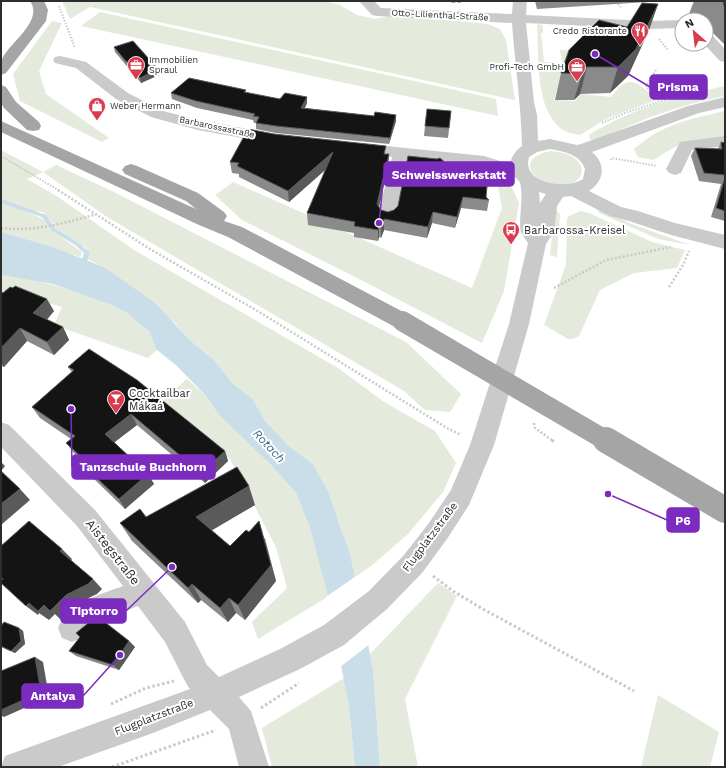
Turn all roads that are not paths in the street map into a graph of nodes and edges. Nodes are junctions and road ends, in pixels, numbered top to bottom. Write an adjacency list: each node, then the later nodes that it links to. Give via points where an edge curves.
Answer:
1 (37, 1): 6 (main road, via 41,12 39,21)
2 (366, 1): 4 (street, Otto-Lilienthal-Straße, via 377,12)
3 (520, 1): 4 (street)
4 (519, 19): 5 (street, Otto-Lilienthal-Straße); 15 (street)
5 (674, 24)
6 (26, 38): 8 (main road); 11 (main road)
7 (714, 46): 9 (street)
8 (1, 49)
9 (725, 58)
10 (60, 60): 19 (street, Barbarossastraße, via 81,65 122,96 157,114 198,125)
11 (1, 70)
12 (1, 90): 17 (main road, via 10,104)
13 (725, 102): 18 (street, via 694,109)
14 (1, 112): 17 (main road)
15 (529, 115): 22 (street); 23 (street)
16 (1, 126): 32 (main road)
17 (33, 126): 32 (main road, via 192,197 215,213)
18 (625, 135): 22 (street, via 584,149); 27 (street, via 621,143 597,161)
19 (291, 141)
20 (725, 141): 26 (street, via 686,146)
21 (338, 146): 24 (street)
22 (568, 147): 23 (street, via 539,145); 27 (street, via 587,157)
23 (526, 151): 25 (street); 28 (street, via 519,160)
24 (401, 153): 25 (street); 31 (street)
25 (484, 161): 28 (street)
26 (675, 169)
27 (593, 172): 29 (street, via 588,183); 30 (street)
28 (525, 177): 29 (street, via 537,186); 34 (street, via 532,203 530,231)
29 (566, 191): 30 (street, via 616,212); 34 (street, Flugplatzstraße, via 548,205 545,232)
30 (632, 215): 33 (street, via 671,229)
31 (387, 216)
32 (235, 232): 36 (main road, bridge, via 402,321)
33 (725, 242)
34 (537, 243): 39 (street, Flugplatzstraße, via 519,324 482,445 460,497 438,531 422,570 378,600 334,635 296,671)
35 (1, 432): 37 (street, Aistegstraße, via 86,518)
36 (725, 510)
37 (143, 591): 38 (street, via 92,611); 39 (street, Aistegstraße, via 175,632 197,675)
38 (72, 628)
39 (214, 694): 40 (street, Flugplatzstraße); 41 (street, Aistegstraße, via 241,721)
40 (16, 767)
41 (254, 767)

